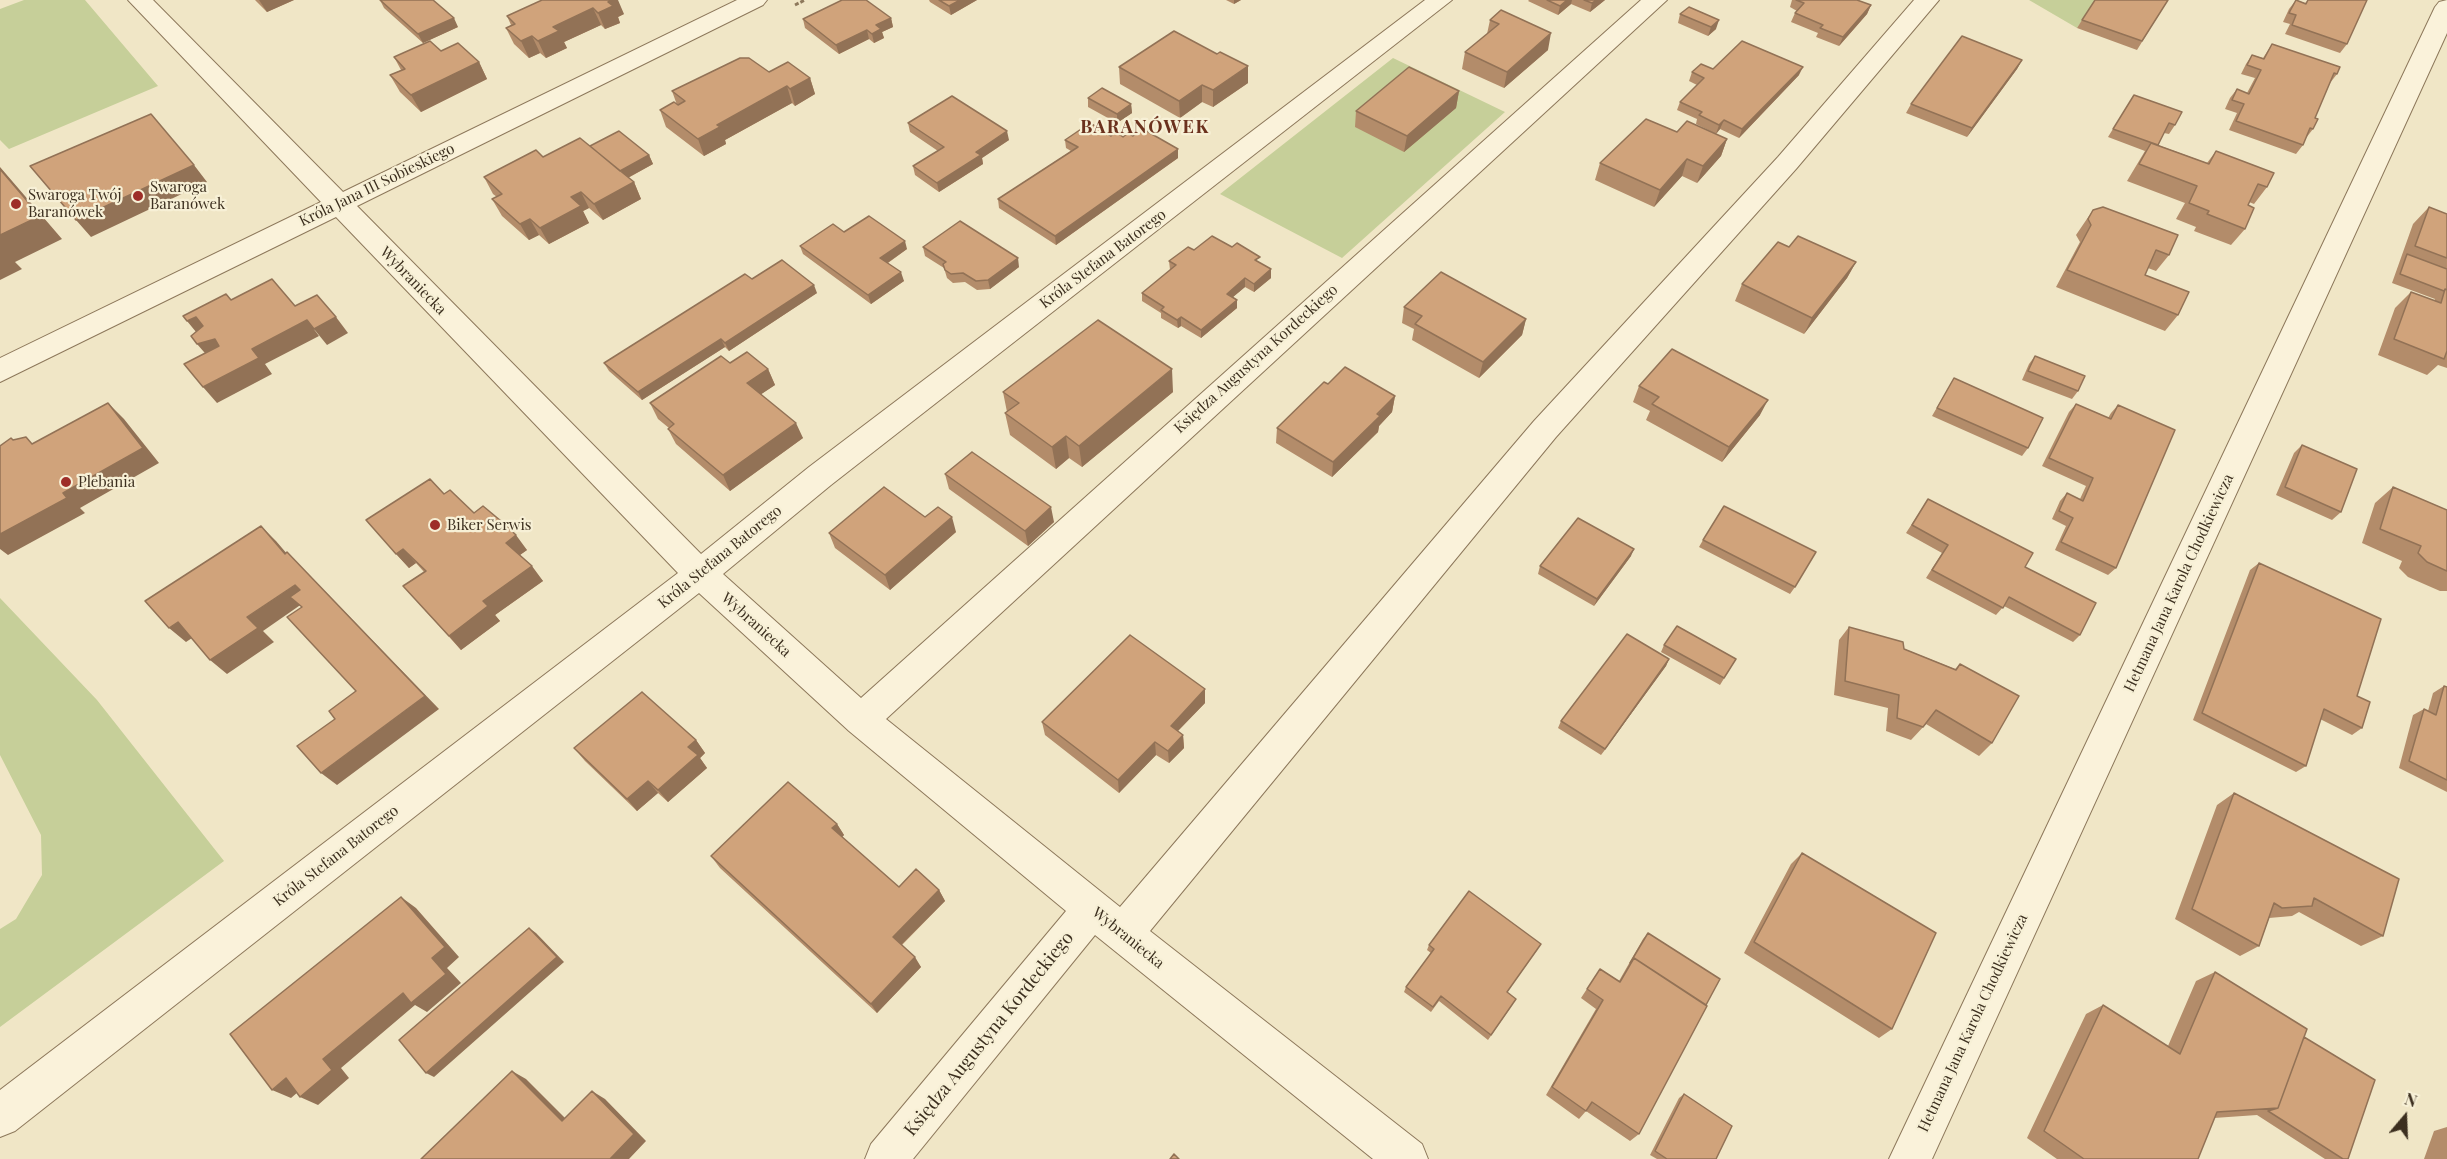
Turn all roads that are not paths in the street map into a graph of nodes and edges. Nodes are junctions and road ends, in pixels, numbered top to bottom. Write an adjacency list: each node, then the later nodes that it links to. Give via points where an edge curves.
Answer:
1 (140, 0): 7 (street, Wybraniecka)
2 (755, 0): 7 (street, Króla Jana III Sobieskiego)
3 (1440, 0): 9 (street, Króla Stefana Batorego, via 829,468)
4 (1655, 0): 10 (street, Księdza Augustyna Kordeckiego)
5 (1928, 0): 12 (street, via 1787,163 1545,429)
6 (2447, 7): 14 (street, Hetmana Jana Karola Chodkiewicza)
7 (338, 204): 8 (street, Króla Jana III Sobieskiego); 9 (street, Wybraniecka)
8 (0, 371)
9 (700, 574): 10 (street, Wybraniecka); 13 (street, Króla Stefana Batorego)
10 (861, 720): 11 (street, Wybraniecka)
11 (1092, 909): 12 (street, Wybraniecka); 15 (street, Księdza Augustyna Kordeckiego)
12 (1123, 934): 16 (street, Wybraniecka)
13 (0, 1116)
14 (1913, 1158)
15 (886, 1159)
16 (1407, 1159)

